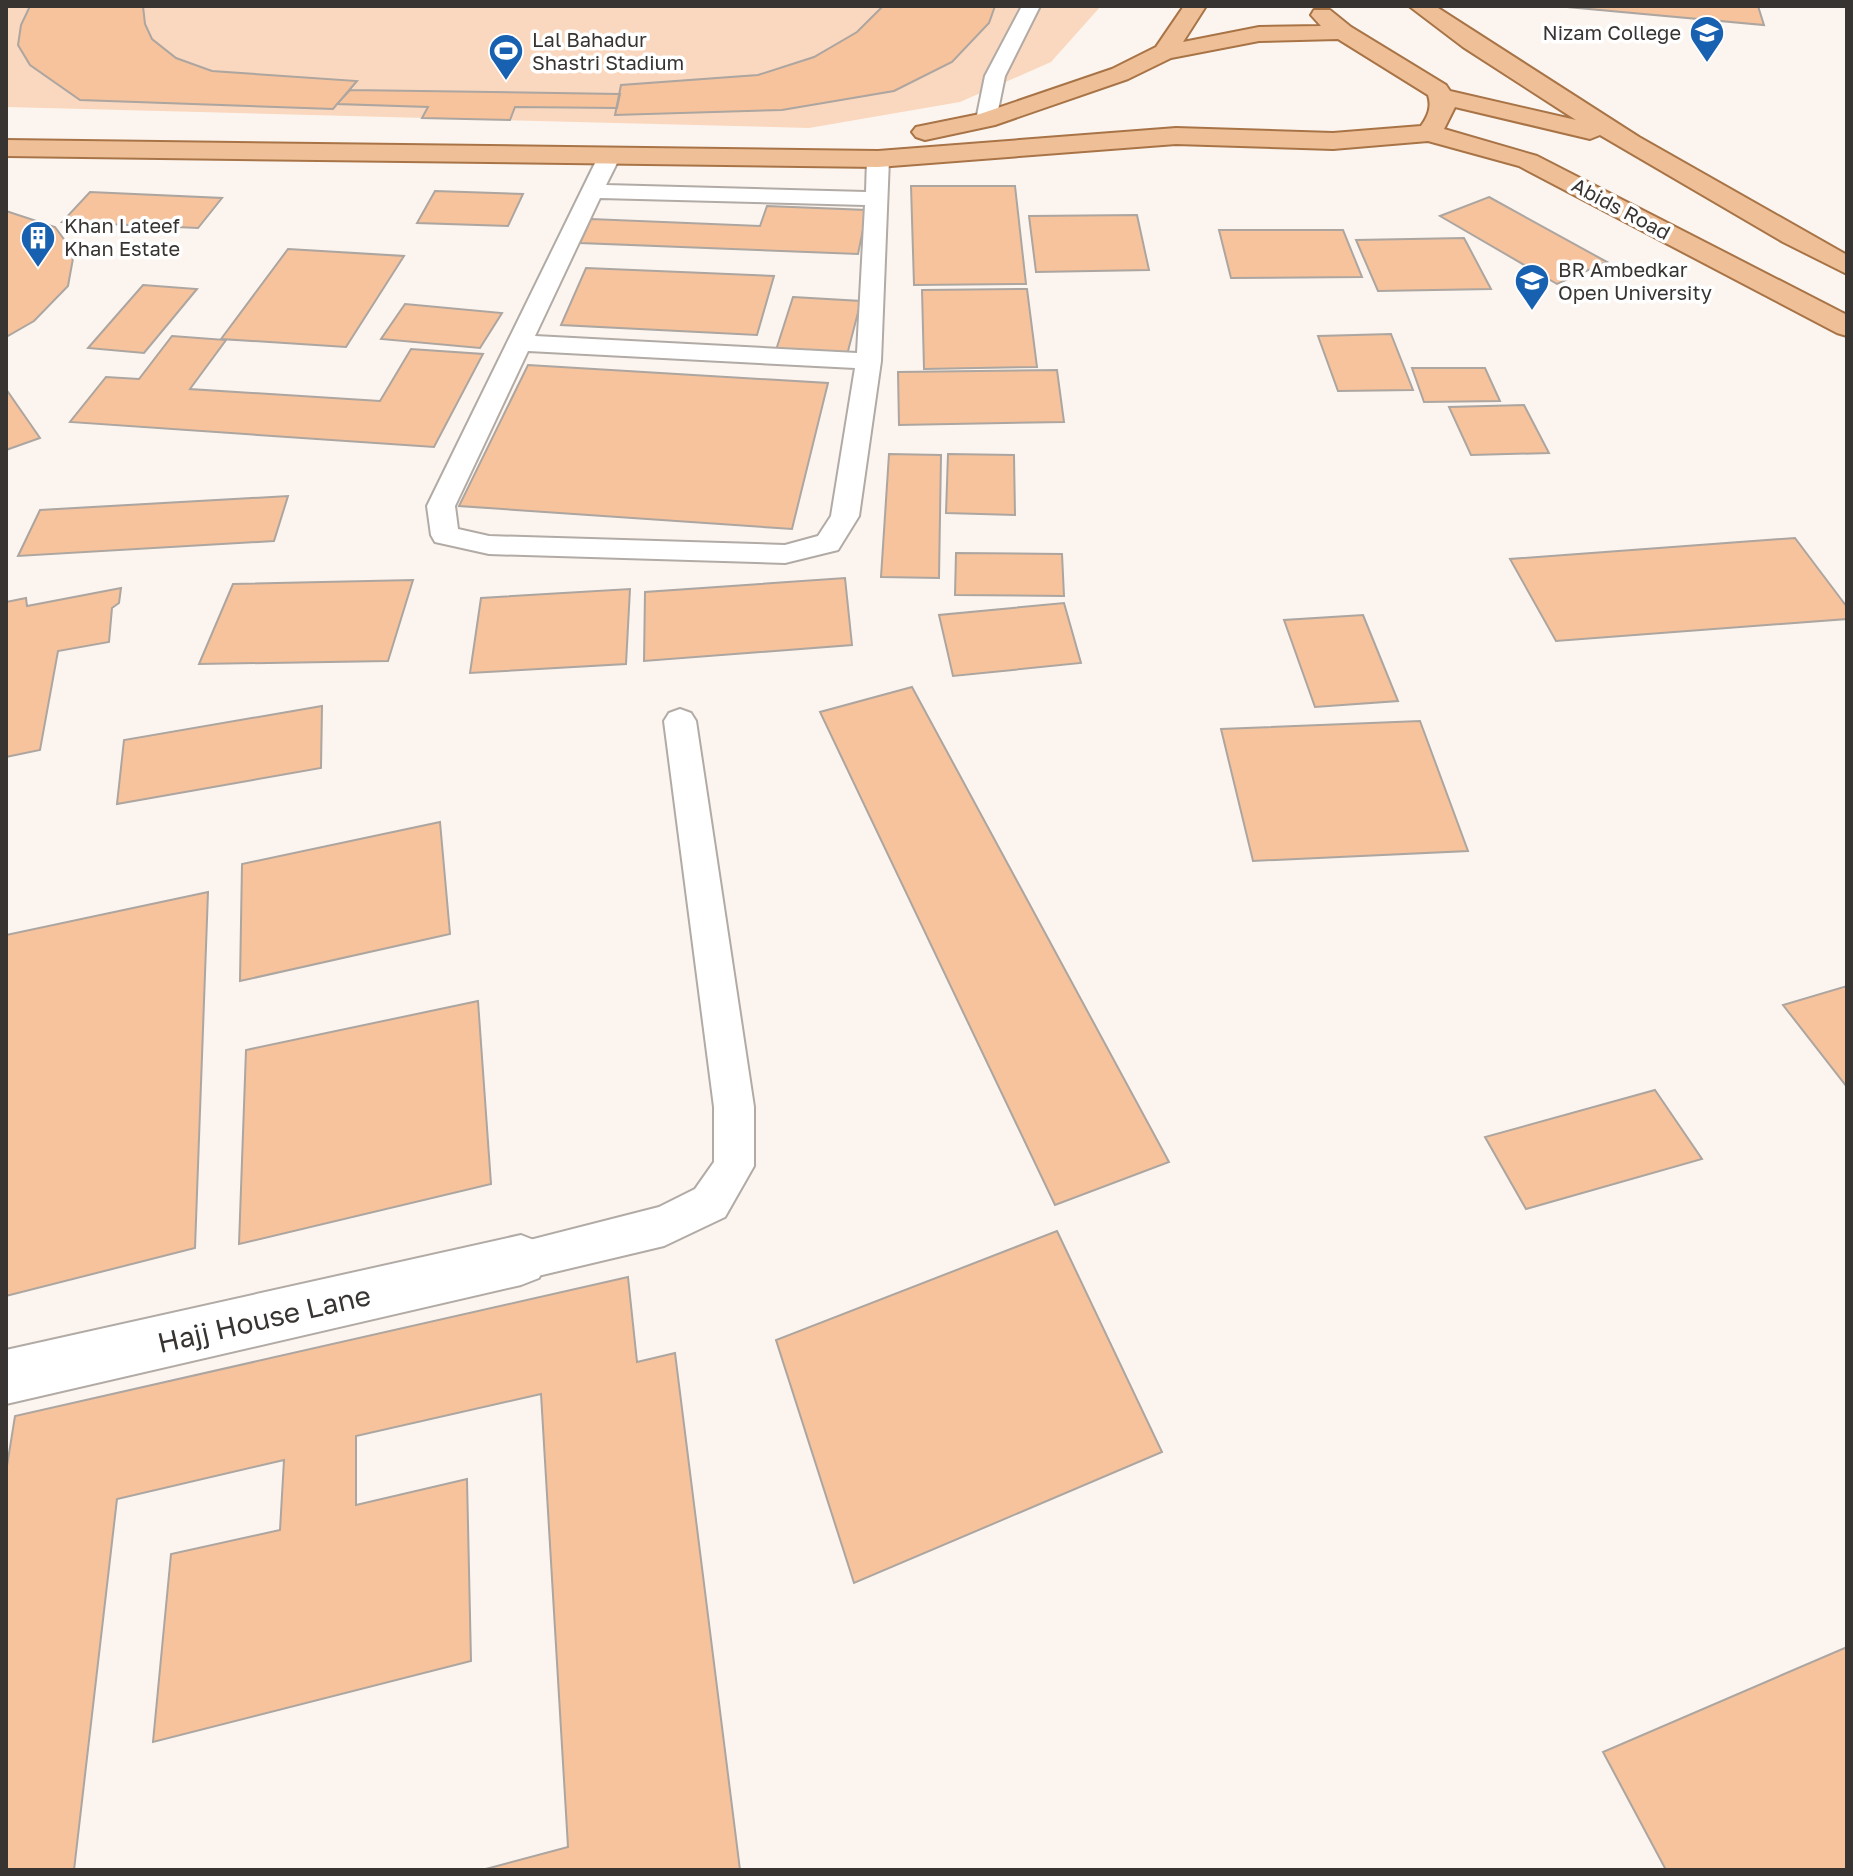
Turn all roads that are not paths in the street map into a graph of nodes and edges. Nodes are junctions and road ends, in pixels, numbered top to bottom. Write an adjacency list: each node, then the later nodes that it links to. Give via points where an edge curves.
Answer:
1 (1031, 6): 10 (lane, via 995,76)
2 (1195, 6): 6 (main road)
3 (1311, 6): 5 (main road)
4 (1420, 6): 7 (main road)
5 (1343, 32): 6 (main road, via 1259,34); 9 (main road)
6 (1164, 52): 8 (main road)
7 (1465, 57): 9 (main road); 14 (main road)
8 (1120, 74): 10 (main road); 13 (main road, via 1117,88 1131,109)
9 (1439, 93): 12 (main road, via 1443,114); 14 (main road)
10 (986, 120): 11 (main road, via 904,136 767,140)
11 (6, 126)
12 (1429, 133): 13 (main road, via 1333,141); 21 (main road, Abids Road, via 1528,161)
13 (1176, 136): 17 (main road)
14 (1623, 139): 20 (main road)
15 (6, 148): 16 (main road)
16 (609, 157): 17 (main road); 18 (lane)
17 (878, 159): 19 (lane)
18 (594, 191): 19 (lane); 22 (lane)
19 (875, 199): 23 (lane)
20 (1847, 266)
21 (1847, 327)
22 (518, 343): 23 (lane); 23 (lane, via 441,506 445,535 489,545 785,554 828,543 845,516)
23 (869, 361)
24 (680, 721): 25 (lane, via 734,1107 734,1166 710,1203 664,1226)
25 (521, 1260): 26 (street, Hajj House Lane)
26 (6, 1377)

